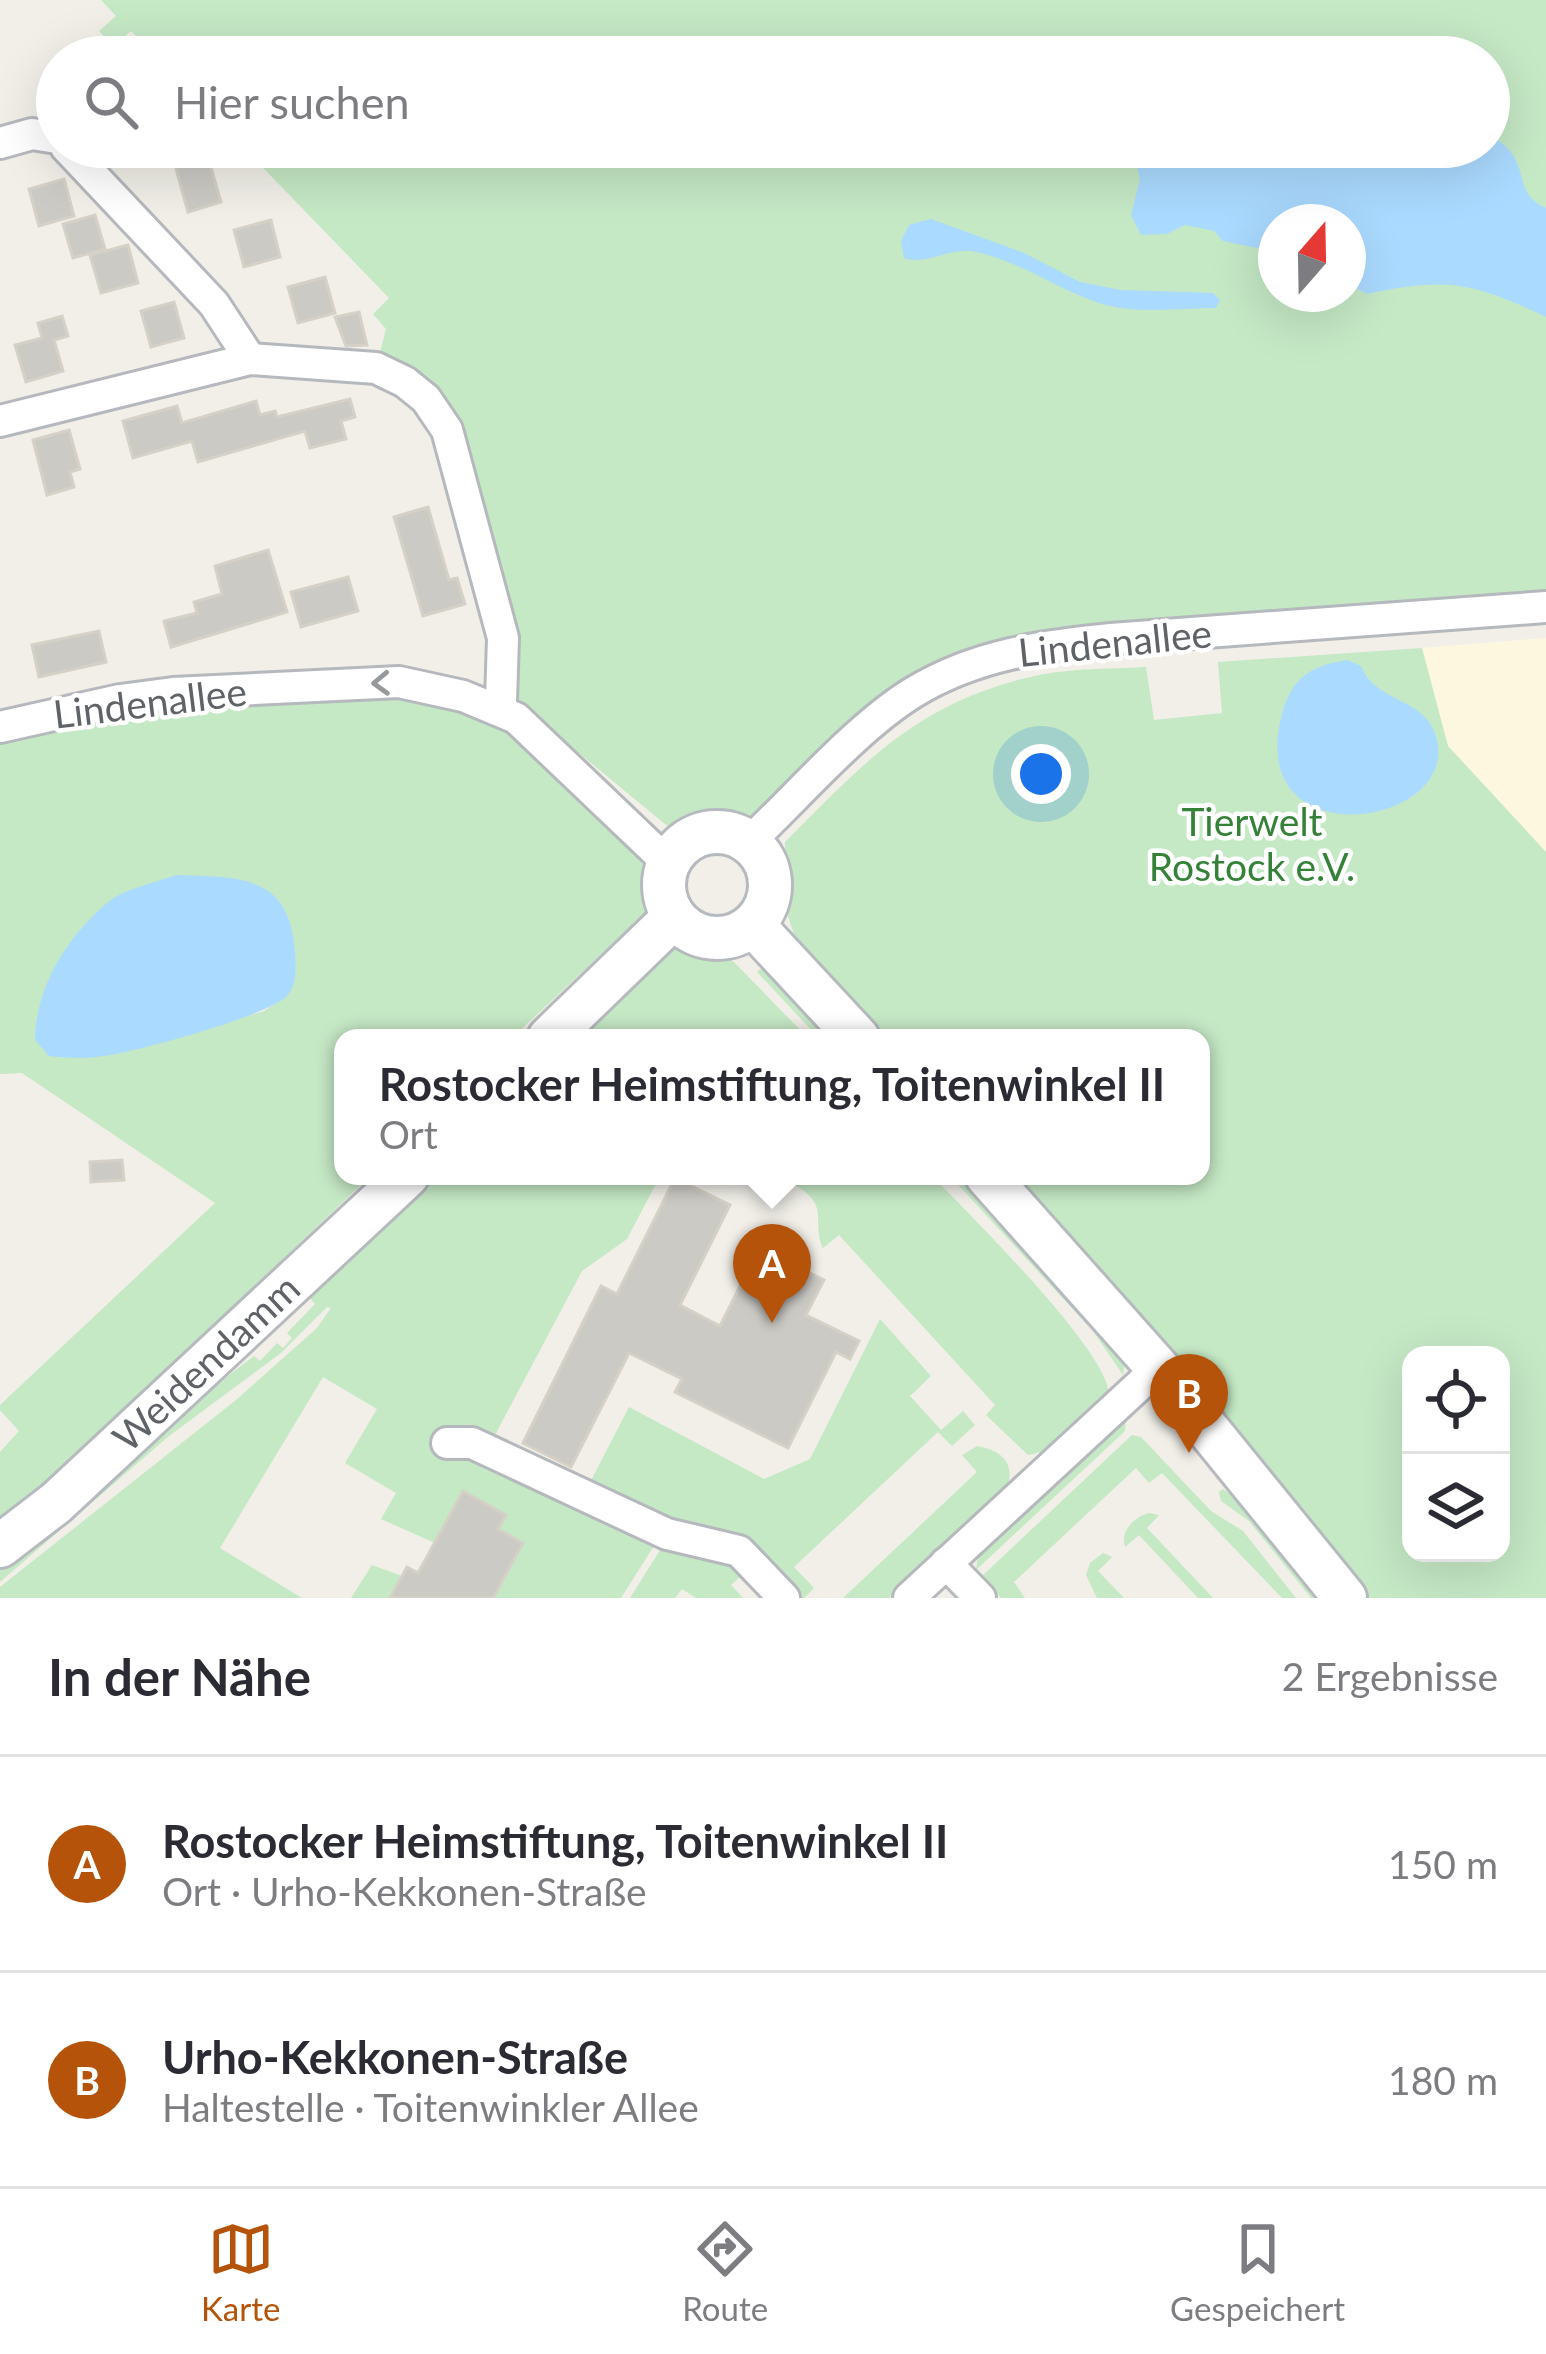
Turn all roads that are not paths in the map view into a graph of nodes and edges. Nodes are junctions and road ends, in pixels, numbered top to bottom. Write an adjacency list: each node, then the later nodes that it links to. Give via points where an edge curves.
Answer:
1 (36, 135): 2 (street)
2 (0, 143)
3 (86, 168): 4 (street, via 214,304)
4 (250, 359): 5 (street); 7 (street, via 376,368 426,399 447,430 503,638)
5 (0, 421)
6 (1546, 607): 9 (street, Lindenallee, via 1002,654 912,693)
7 (495, 708): 8 (street, Lindenallee, one-way to 8, via 399,682 173,693); 10 (street, Lindenallee, via 516,718)
8 (0, 727)
9 (749, 842): 10 (street, via 711,832 686,842); 12 (street, via 771,883)
10 (668, 863): 11 (street, via 665,900)
11 (674, 916): 12 (street, via 693,933 718,939); 13 (street)
12 (753, 925): 14 (street)
13 (558, 1029)
14 (850, 1029)
15 (397, 1185): 19 (street, Weidendamm)
16 (994, 1185): 17 (street)
17 (1158, 1368): 20 (street); 24 (street)
18 (447, 1443): 21 (street, via 472,1443 667,1534 739,1551)
19 (0, 1546)
20 (946, 1563): 22 (street); 23 (street)
21 (784, 1598)
22 (909, 1598)
23 (980, 1598)
24 (1345, 1598)

